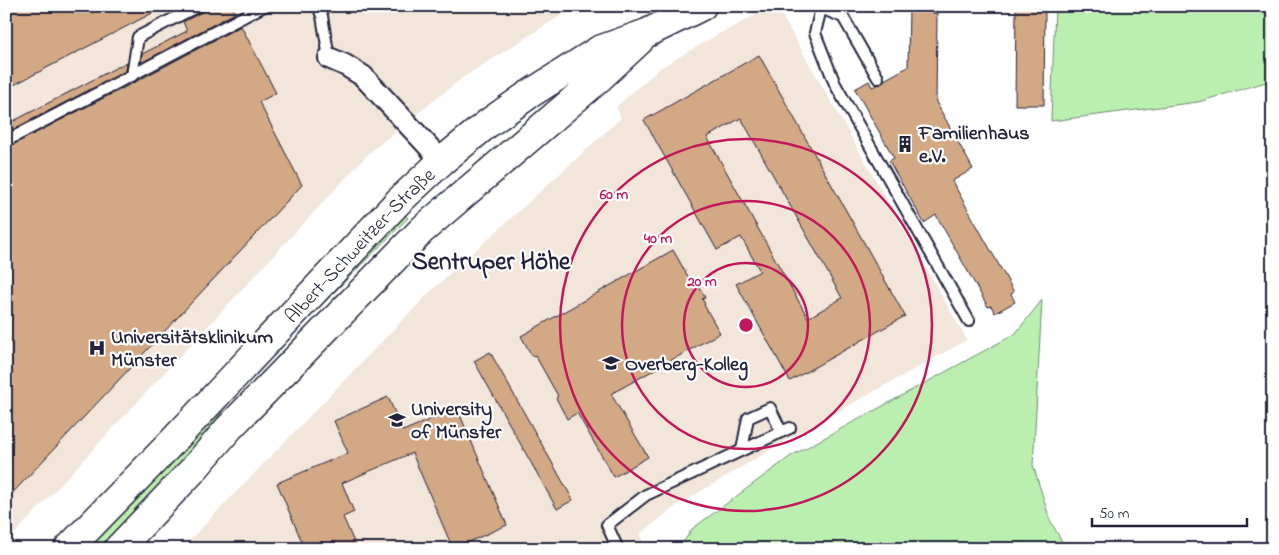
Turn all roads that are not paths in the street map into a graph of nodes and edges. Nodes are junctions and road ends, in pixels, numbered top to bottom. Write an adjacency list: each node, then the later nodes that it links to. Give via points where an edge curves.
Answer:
1 (198, 6): 8 (lane, via 138,37)
2 (318, 6): 7 (lane)
3 (702, 6): 6 (street, Albert-Schweitzer-Straße)
4 (263, 7): 8 (lane)
5 (821, 7): 9 (lane, via 843,17); 13 (lane, via 815,34 835,84)
6 (647, 33): 11 (street, Albert-Schweitzer-Straße, via 600,50 556,76 487,124); 12 (street, Albert-Schweitzer-Straße)
7 (329, 58): 11 (street, via 363,76)
8 (132, 76): 10 (lane)
9 (878, 78)
10 (6, 141)
11 (442, 161): 12 (street); 15 (street, Albert-Schweitzer-Straße, via 398,202)
12 (468, 189): 16 (street, Albert-Schweitzer-Straße, via 416,236)
13 (969, 321)
14 (742, 450): 14 (lane, via 786,430 770,408 748,418); 17 (lane, via 646,495 607,525)
15 (68, 549)
16 (118, 549)
17 (618, 549)

